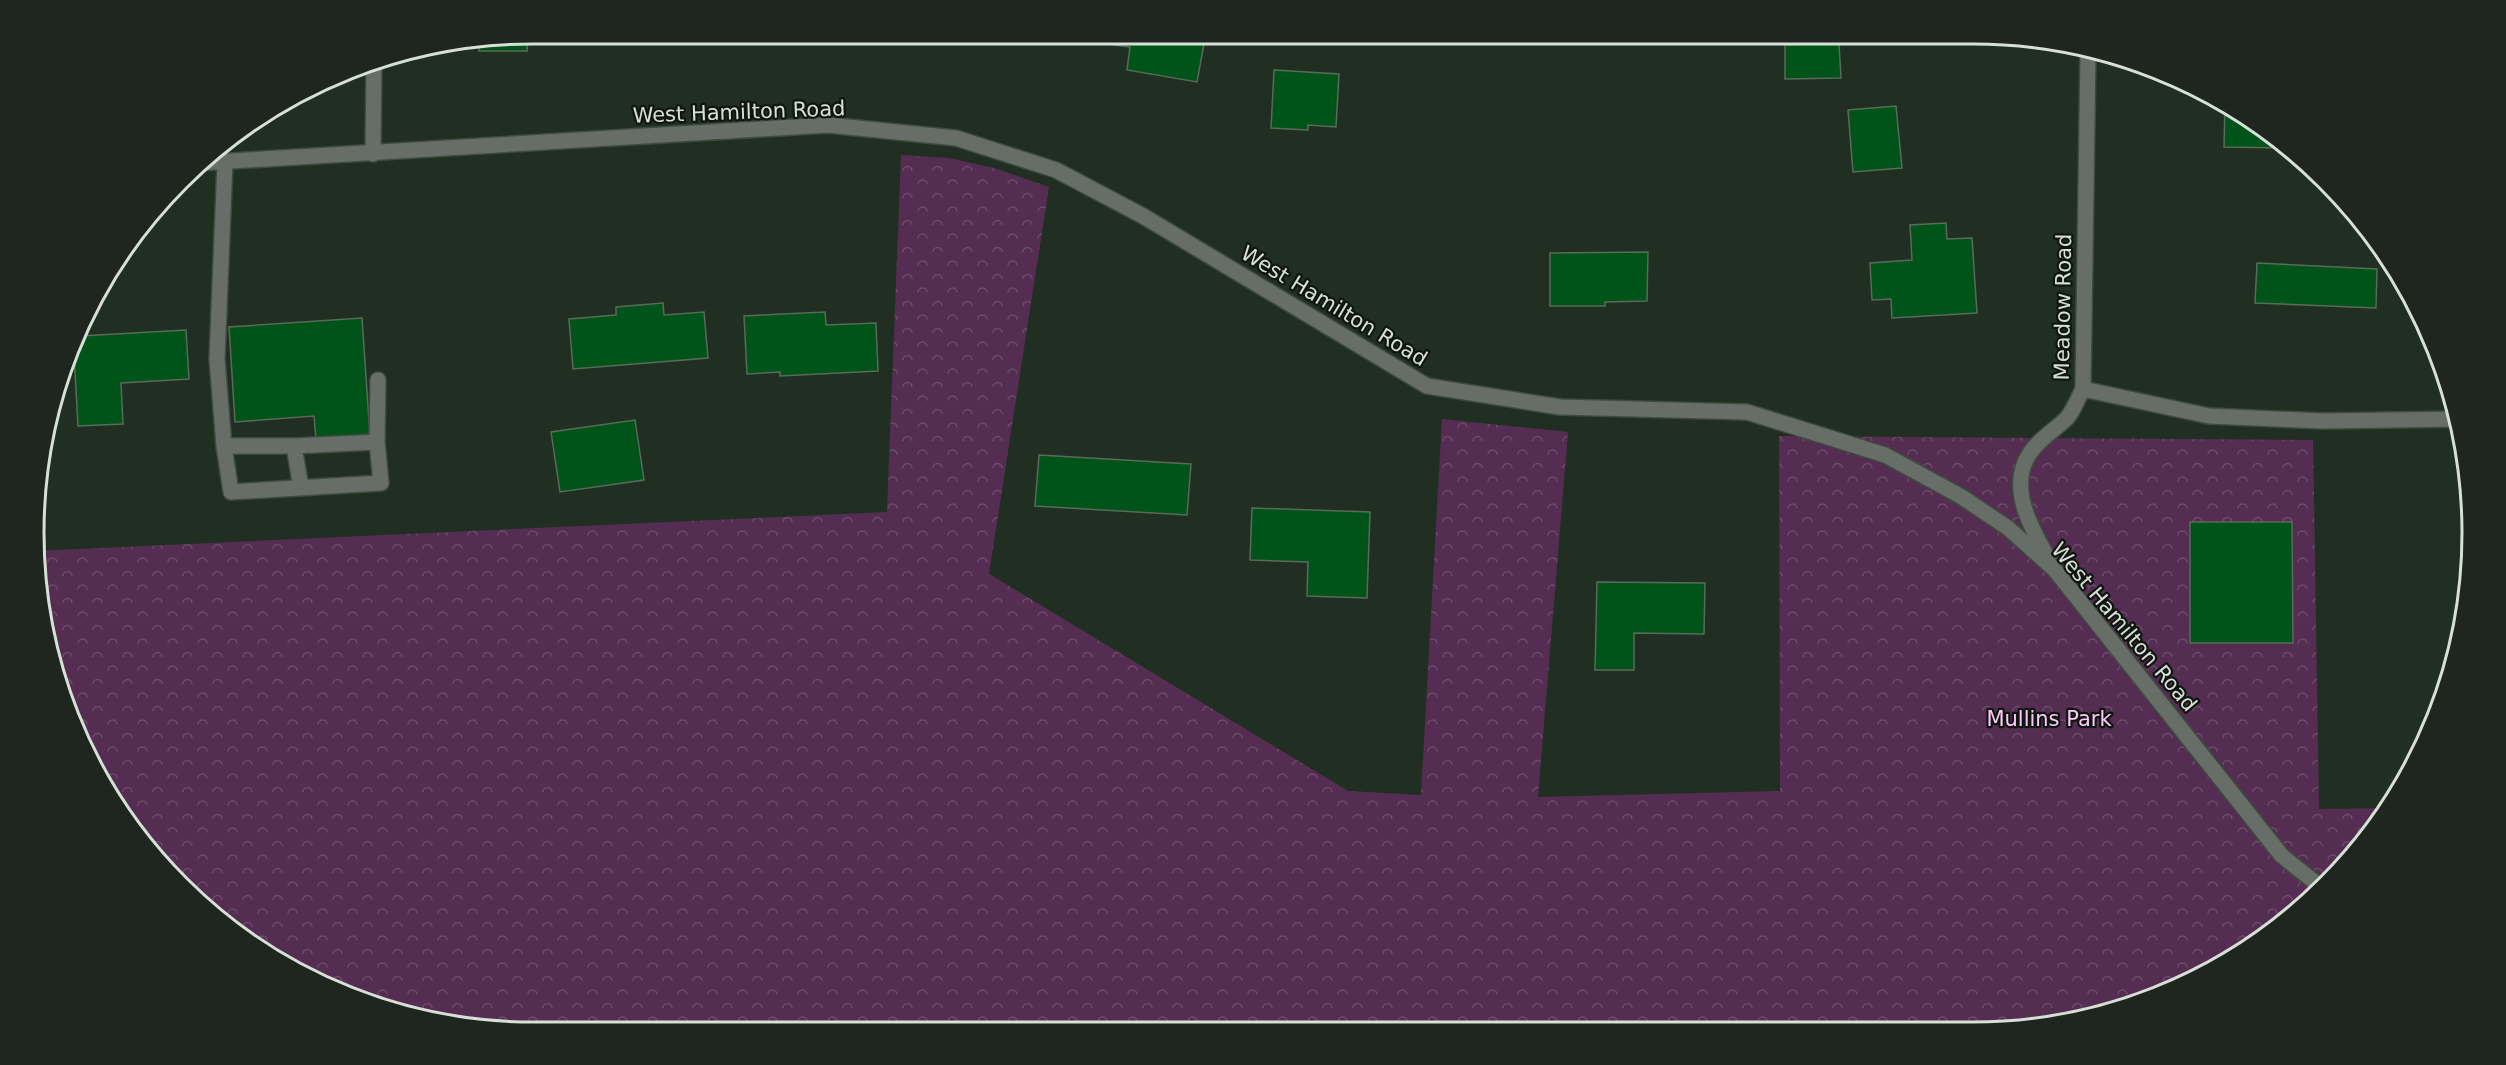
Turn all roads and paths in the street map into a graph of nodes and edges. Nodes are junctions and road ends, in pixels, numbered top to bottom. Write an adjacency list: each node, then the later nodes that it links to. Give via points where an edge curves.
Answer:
1 (2088, 57): 7 (street, Meadow Road)
2 (374, 69): 3 (street)
3 (373, 154): 4 (street, West Hamilton Road); 13 (street, West Hamilton Road, via 828,125 956,138 1056,170 1143,216 1427,386 1560,407 1747,412 1886,455 2008,528)
4 (225, 162): 5 (street, West Hamilton Road); 10 (street, via 217,360)
5 (213, 163)
6 (378, 380): 9 (street)
7 (2083, 389): 8 (street, via 2209,416 2323,421); 13 (street, Meadow Road, via 2069,417 2029,454 2022,477 2023,510)
8 (2449, 419)
9 (377, 442): 11 (street); 12 (street, via 381,483)
10 (224, 446): 11 (street); 12 (street, via 231,492)
11 (294, 447): 12 (street)
12 (301, 488)
13 (2055, 570): 14 (street, West Hamilton Road, via 2282,856)
14 (2314, 882)

